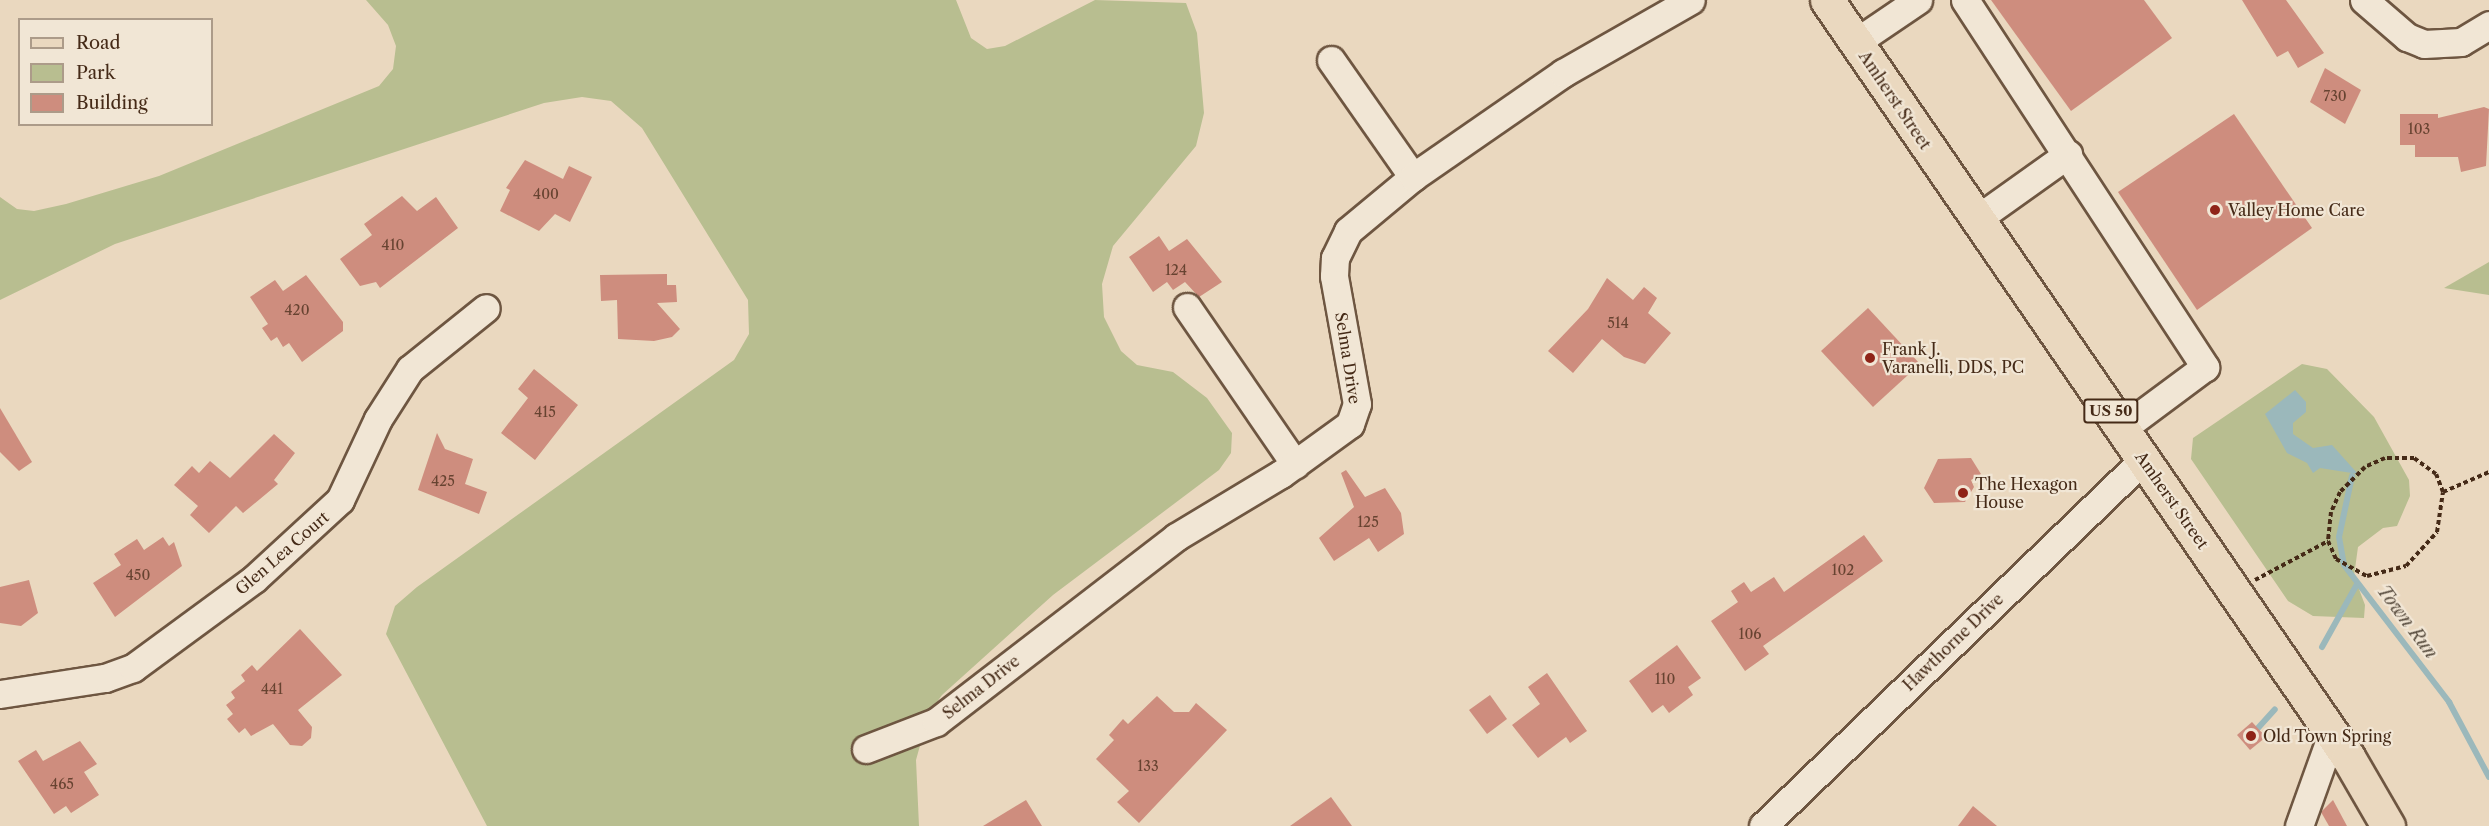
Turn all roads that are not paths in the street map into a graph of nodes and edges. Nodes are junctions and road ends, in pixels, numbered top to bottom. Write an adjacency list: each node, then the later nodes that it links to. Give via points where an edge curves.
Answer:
1 (1691, 0): 10 (street, Selma Drive, via 1563,73)
2 (1827, 0): 7 (main road, Amherst Street / US 50)
3 (1918, 0): 7 (street)
4 (1965, 0): 9 (street)
5 (2364, 0): 6 (street, via 2407,38 2424,44 2458,42)
6 (2489, 25)
7 (1856, 42): 11 (main road, Amherst Street / US 50)
8 (1331, 60): 10 (street)
9 (2068, 154): 11 (street); 14 (street, via 2205,367)
10 (1413, 177): 16 (street, Selma Drive, via 1370,208 1339,245 1334,276 1350,345 1356,412 1334,439)
11 (1977, 219): 14 (main road, Amherst Street / US 50)
12 (1187, 307): 16 (street)
13 (486, 308): 17 (street, Glen Lea Court, via 410,369 382,411 340,500 254,579 133,668 105,678)
14 (2123, 428): 15 (main road, Amherst Street / US 50)
15 (2144, 459): 18 (main road, Amherst Street / US 50); 20 (street, Hawthorne Drive)
16 (1295, 464): 19 (street, Selma Drive, via 1176,537 936,722)
17 (0, 694)
18 (2332, 734): 21 (street); 22 (main road, Amherst Street / US 50)
19 (866, 749)
20 (1763, 826)
21 (2299, 826)
22 (2388, 826)

